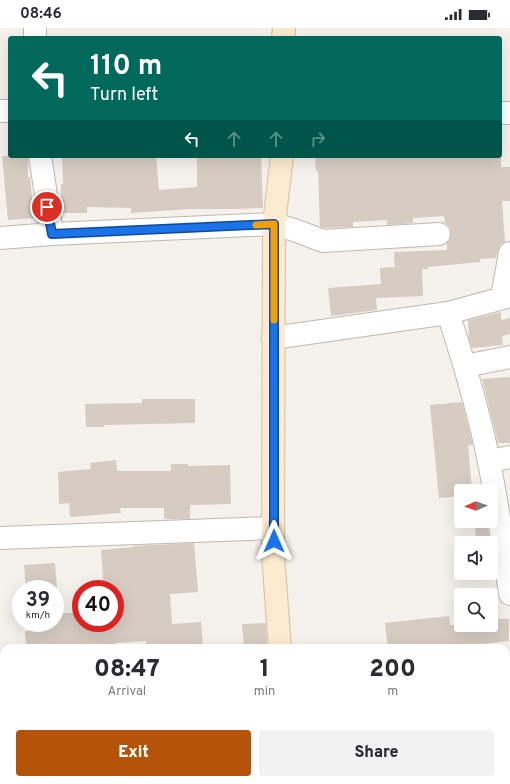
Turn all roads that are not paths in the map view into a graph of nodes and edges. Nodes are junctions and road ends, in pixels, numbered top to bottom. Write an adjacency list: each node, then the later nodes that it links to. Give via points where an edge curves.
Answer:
1 (40, 158): 4 (street)
2 (282, 158): 3 (street)
3 (274, 224): 4 (street); 5 (street, via 298,230 323,241); 10 (street)
4 (52, 234): 6 (street)
5 (439, 234)
6 (0, 238)
7 (510, 253): 8 (street)
8 (506, 296): 9 (street)
9 (448, 313): 10 (street); 12 (street)
10 (274, 338): 15 (street)
11 (510, 357): 12 (street)
12 (465, 366): 14 (street)
13 (510, 457): 14 (street)
14 (489, 461): 17 (street)
15 (274, 528): 16 (street); 19 (street)
16 (0, 538)
17 (507, 546): 18 (street)
18 (510, 594)
19 (280, 644)

